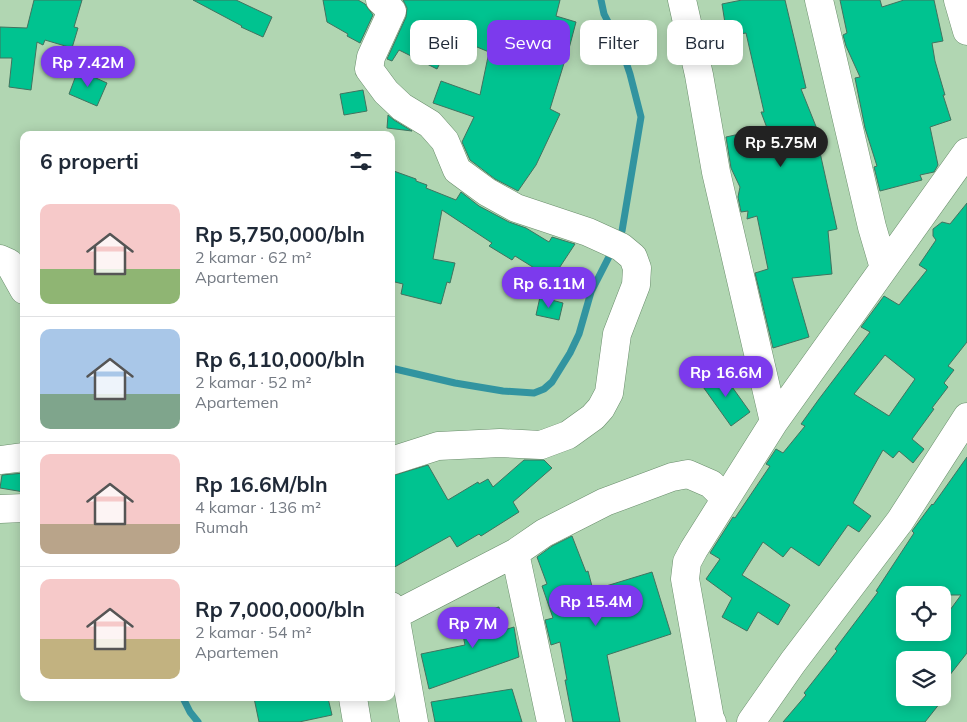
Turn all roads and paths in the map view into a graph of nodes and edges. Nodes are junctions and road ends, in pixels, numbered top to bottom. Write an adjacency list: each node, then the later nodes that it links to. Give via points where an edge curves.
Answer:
1 (380, 0): 14 (street, via 392,11 371,57 369,69 402,107 430,124 446,141 457,170 516,208 588,232 621,247 633,257 637,268 636,285 617,334 609,393 593,417 568,435 541,445 438,446)
2 (682, 0): 11 (street, via 716,172)
3 (819, 0): 8 (street)
4 (958, 0): 5 (street)
5 (967, 31)
6 (967, 152): 8 (street)
7 (0, 258): 9 (street, via 9,263)
8 (884, 268): 11 (street)
9 (20, 283)
10 (967, 417): 26 (street, via 900,521)
11 (774, 422): 15 (street)
12 (20, 458): 13 (street)
13 (0, 460)
14 (395, 461)
15 (725, 498): 18 (street, via 711,484 688,474 672,477 605,502 544,533); 25 (street, via 687,562 685,579)
16 (20, 508): 17 (street)
17 (0, 509)
18 (515, 553): 19 (street); 24 (street)
19 (395, 609)
20 (395, 621): 23 (street)
21 (354, 701): 22 (street)
22 (357, 722)
23 (414, 722)
24 (550, 722)
25 (712, 722)
26 (751, 722)

